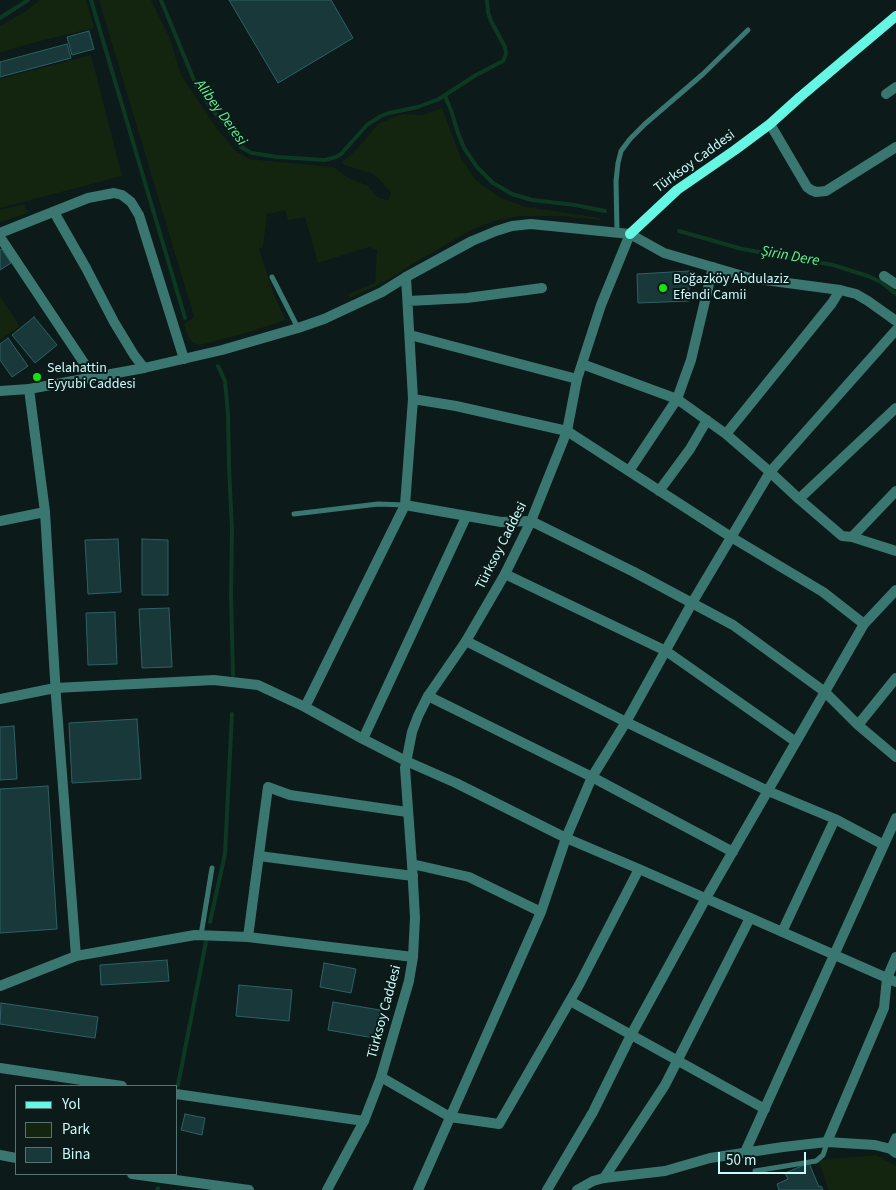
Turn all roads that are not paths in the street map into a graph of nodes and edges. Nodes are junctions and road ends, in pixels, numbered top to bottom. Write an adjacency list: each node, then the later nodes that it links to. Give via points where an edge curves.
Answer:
1 (896, 16): 5 (main road, Türksoy Caddesi)
2 (748, 30): 8 (lane, via 644,124 621,151 616,181)
3 (896, 87): 4 (street)
4 (886, 94)
5 (770, 124): 6 (street, via 807,187 816,192 826,191); 10 (main road, Türksoy Caddesi, via 677,190)
6 (896, 147)
7 (54, 212): 9 (street); 24 (street, via 106,194 122,195 131,202 139,215); 26 (street, via 114,322)
8 (617, 232): 10 (street); 15 (street, via 531,224 512,226 472,241)
9 (0, 233)
10 (630, 234): 12 (street, via 664,254); 25 (street, Türksoy Caddesi, via 601,305)
11 (0, 237): 27 (street)
12 (713, 267): 18 (street, via 750,278); 32 (street, via 691,360)
13 (884, 276): 16 (street)
14 (272, 277): 21 (lane)
15 (406, 277): 19 (street); 21 (street, via 382,292)
16 (896, 284)
17 (542, 288): 19 (street, via 467,298)
18 (840, 290): 20 (street, via 856,294); 36 (street)
19 (408, 301): 23 (street)
20 (896, 321)
21 (298, 328): 24 (street)
22 (896, 330): 38 (street)
23 (410, 335): 28 (street); 31 (street)
24 (184, 359): 26 (street)
25 (582, 364): 28 (street, Türksoy Caddesi); 32 (street)
26 (144, 368): 27 (street)
27 (94, 378): 29 (street)
28 (577, 379): 35 (street, Türksoy Caddesi)
29 (29, 389): 30 (street); 43 (street)
30 (0, 391)
31 (413, 399): 35 (street); 42 (street)
32 (677, 399): 34 (street); 37 (street)
33 (896, 408): 41 (street)
34 (707, 420): 36 (street); 39 (street)
35 (568, 431): 37 (street); 47 (street, Türksoy Caddesi)
36 (726, 434): 38 (street)
37 (629, 471): 39 (street)
38 (770, 472): 41 (street); 48 (street)
39 (659, 491): 48 (street)
40 (896, 492): 49 (street)
41 (799, 499): 49 (street, via 842,536)
42 (405, 505): 44 (lane, via 378,504); 45 (street); 62 (street)
43 (45, 512): 46 (street); 58 (street)
44 (294, 514)
45 (466, 517): 47 (street, via 501,522); 65 (street)
46 (0, 520)
47 (531, 521): 51 (street, Türksoy Caddesi); 53 (street)
48 (731, 537): 53 (street); 54 (street, via 824,592)
49 (852, 537): 50 (street)
50 (896, 551)
51 (505, 574): 55 (street, Türksoy Caddesi); 56 (street)
52 (896, 590): 54 (street)
53 (692, 603): 56 (street); 59 (street, via 733,625)
54 (864, 624): 59 (street)
55 (466, 641): 60 (street, Türksoy Caddesi); 63 (street)
56 (666, 651): 63 (street); 66 (street)
57 (896, 678): 64 (street)
58 (55, 688): 61 (street); 62 (street, via 214,680 258,686); 89 (street)
59 (825, 692): 64 (street); 66 (street)
60 (428, 696): 68 (street, Türksoy Caddesi, via 412,732); 69 (street)
61 (0, 699)
62 (305, 708): 65 (street)
63 (626, 722): 69 (street); 70 (street)
64 (858, 725): 67 (street)
65 (363, 739): 68 (street)
66 (796, 742): 70 (street)
67 (896, 757)
68 (406, 761): 71 (street, Türksoy Caddesi); 74 (street)
69 (592, 777): 74 (street); 76 (street)
70 (768, 791): 73 (street); 76 (street)
71 (407, 812): 77 (street, via 290,795 268,786); 78 (street, Türksoy Caddesi)
72 (896, 818): 75 (street)
73 (835, 819): 75 (street); 85 (street)
74 (566, 838): 80 (street); 83 (street)
75 (884, 846): 88 (street)
76 (733, 852): 82 (street)
77 (259, 856): 81 (street); 87 (street)
78 (412, 864): 81 (street, Türksoy Caddesi); 83 (street, via 469,877)
79 (212, 868): 86 (lane)
80 (639, 869): 82 (street); 94 (street)
81 (413, 876): 90 (street, Türksoy Caddesi)
82 (706, 898): 84 (street); 95 (street)
83 (541, 912): 102 (street)
84 (750, 918): 85 (street); 96 (street)
85 (782, 932): 88 (street)
86 (201, 935): 87 (street); 89 (street)
87 (248, 937): 90 (street)
88 (835, 955): 92 (street); 101 (street)
89 (76, 956): 93 (street)
90 (413, 957): 98 (street, Türksoy Caddesi)
91 (896, 958): 92 (street)
92 (892, 980): 105 (street, via 884,1008)
93 (0, 986)
94 (570, 1001): 95 (street); 102 (street, via 498,1124)
95 (631, 1035): 96 (street); 116 (street, via 593,1112)
96 (677, 1060): 101 (street); 112 (street, via 665,1085)
97 (0, 1068): 99 (street)
98 (381, 1077): 102 (street); 103 (street, Türksoy Caddesi)
99 (115, 1085)
100 (178, 1094): 103 (street)
101 (765, 1109): 107 (street)
102 (450, 1117): 115 (street)
103 (364, 1121): 114 (street, Türksoy Caddesi)
104 (896, 1138): 106 (street)
105 (827, 1142): 106 (street, via 875,1145); 107 (street); 110 (lane, via 823,1155 816,1161)
106 (894, 1151)
107 (746, 1152): 112 (street, via 665,1171)
108 (0, 1155): 109 (street)
109 (15, 1158)
110 (755, 1171)
111 (144, 1175): 113 (street)
112 (604, 1178): 117 (street)
113 (249, 1190)
114 (327, 1190)
115 (418, 1190)
116 (547, 1190)
117 (577, 1190)

